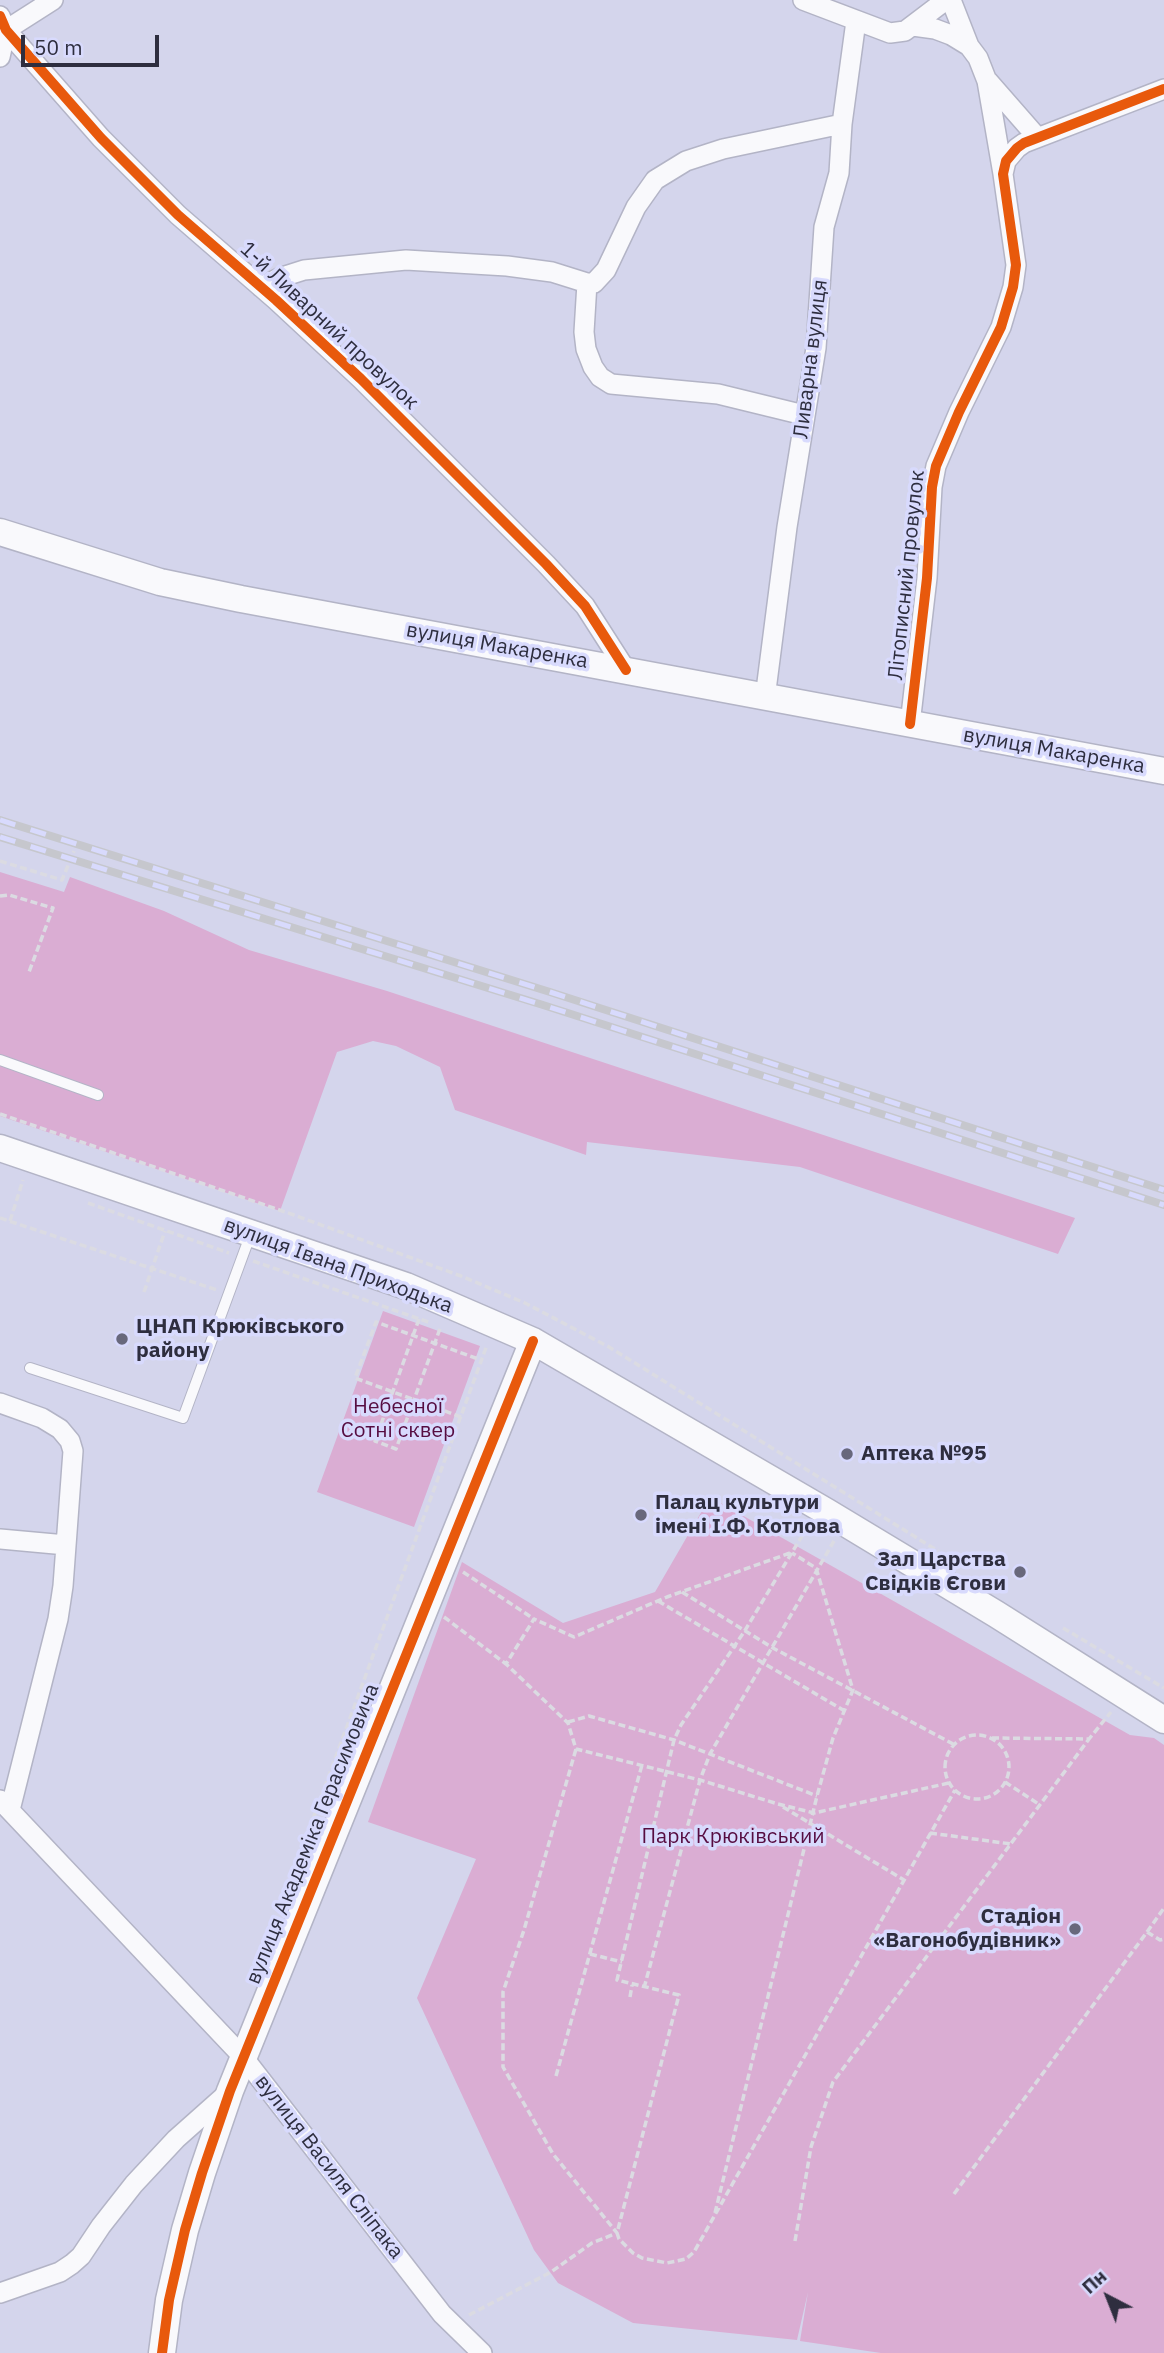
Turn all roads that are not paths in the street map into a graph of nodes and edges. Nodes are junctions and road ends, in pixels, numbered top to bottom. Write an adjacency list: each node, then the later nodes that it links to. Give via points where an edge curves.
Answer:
1 (54, 0): 5 (street)
2 (803, 0): 4 (street)
3 (948, 0): 6 (street); 7 (street)
4 (856, 21): 6 (street, via 890,33); 11 (street, Ливарна вулиця)
5 (3, 23): 8 (street); 15 (street, 1-й Ливарний провулок, via 111,148 178,215)
6 (913, 26): 7 (street, via 943,32)
7 (969, 46): 9 (street)
8 (0, 57)
9 (987, 81): 12 (street); 13 (street, Літописний провулок)
10 (1164, 89): 12 (street)
11 (842, 124): 14 (street, via 723,149 686,161 655,180 636,207 606,270 594,283); 16 (street, Ливарна вулиця, via 839,173 824,227 816,348)
12 (1037, 137): 13 (street, via 1017,148 1006,161)
13 (1003, 174): 20 (street, Літописний провулок, via 1016,265 1013,288 1002,327 936,466)
14 (587, 283): 15 (street, 1-й Ливарний провулок, via 507,266 406,261 304,270); 16 (street, via 586,349 600,377 611,384 718,394)
15 (261, 287): 18 (street, 1-й Ливарний провулок, via 361,379 554,572 585,606)
16 (804, 415): 19 (street, Ливарна вулиця)
17 (0, 532): 18 (main road, вулиця Макаренка, via 160,582)
18 (626, 670): 19 (main road, вулиця Макаренка)
19 (765, 698): 20 (main road, вулиця Макаренка)
20 (910, 724): 21 (main road, вулиця Макаренка)
21 (1164, 771)
22 (0, 1060): 23 (lane)
23 (98, 1095)
24 (0, 1148): 25 (main road, вулиця Івана Приходька)
25 (246, 1246): 26 (main road, вулиця Івана Приходька, via 405,1286); 27 (lane, via 183,1418)
26 (528, 1351): 31 (main road, вулиця Івана Приходька, via 850,1526); 33 (main road, вулиця Академіка Герасимовича)
27 (30, 1368)
28 (7, 1406): 30 (street, via 52,1423 70,1441)
29 (0, 1539): 30 (street)
30 (66, 1545): 32 (street, via 58,1619)
31 (1164, 1720)
32 (5, 1805): 33 (street, вулиця Василя Сліпака)
33 (244, 2058): 34 (main road, вулиця Академіка Герасимовича); 37 (street, вулиця Василя Сліпака, via 453,2327)
34 (230, 2091): 35 (street, via 134,2184 72,2264); 36 (main road, вулиця Академіка Герасимовича, via 185,2230)
35 (0, 2293)
36 (162, 2353)
37 (482, 2353)

